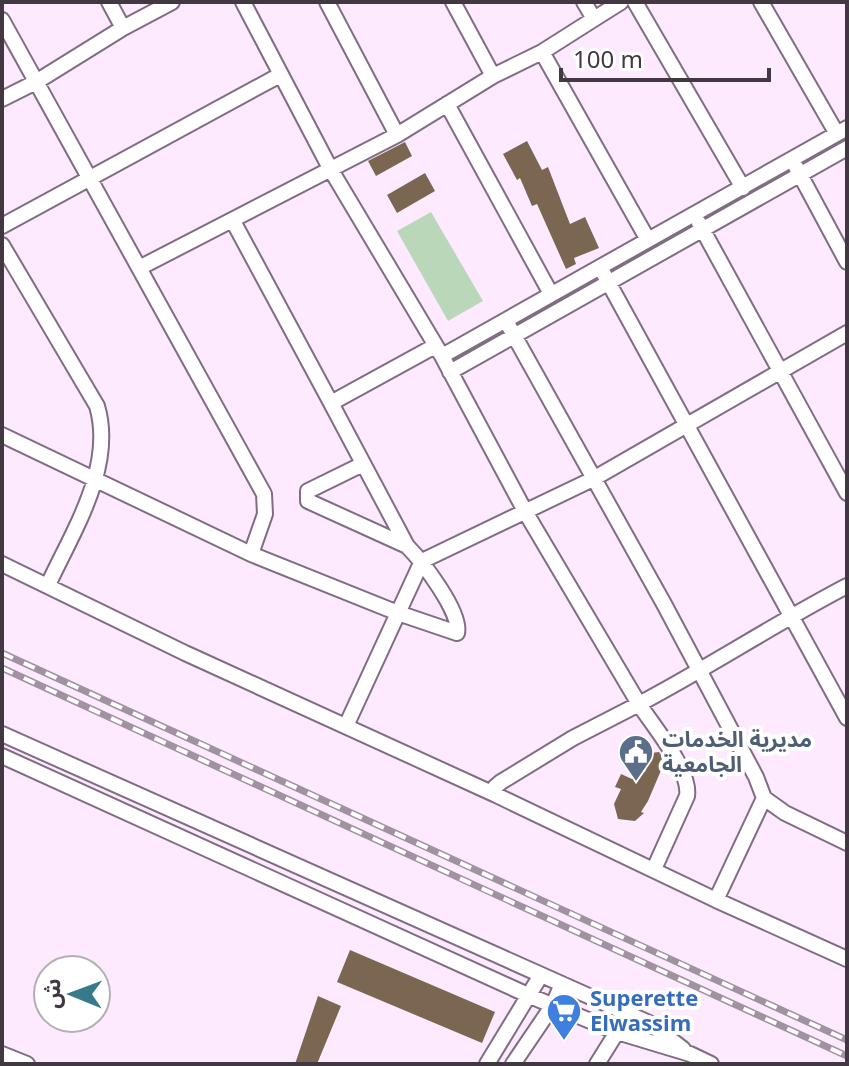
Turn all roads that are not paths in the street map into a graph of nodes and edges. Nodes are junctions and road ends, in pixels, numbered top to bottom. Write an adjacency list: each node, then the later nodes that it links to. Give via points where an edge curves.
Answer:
1 (109, 2): 12 (street)
2 (172, 2): 12 (street)
3 (243, 2): 14 (street)
4 (327, 2): 20 (street)
5 (453, 2): 15 (street)
6 (584, 2): 10 (street)
7 (621, 2): 10 (street)
8 (635, 2): 25 (street)
9 (761, 2): 19 (street)
10 (594, 19): 13 (street)
11 (2, 20): 16 (street)
12 (123, 28): 16 (street)
13 (542, 52): 15 (street); 30 (street)
14 (280, 75): 23 (street); 24 (street)
15 (493, 76): 18 (street)
16 (36, 82): 17 (street); 24 (street)
17 (2, 99)
18 (447, 104): 20 (street); 36 (street)
19 (842, 131): 22 (street)
20 (397, 135): 23 (street)
21 (847, 148): 22 (street)
22 (796, 168): 25 (street); 29 (street); 32 (street)
23 (331, 170): 27 (street); 40 (street)
24 (90, 177): 28 (street); 34 (street)
25 (743, 188): 26 (street)
26 (694, 214): 29 (street); 30 (street)
27 (233, 221): 34 (street); 43 (street)
28 (2, 226)
29 (704, 231): 35 (street); 41 (street)
30 (648, 240): 33 (street)
31 (2, 245): 48 (street, via 97,406 102,431)
32 (847, 262)
33 (600, 267): 35 (street); 36 (street)
34 (139, 268): 52 (street, via 264,494 265,514)
35 (609, 282): 39 (street); 44 (street)
36 (551, 294): 37 (street)
37 (506, 321): 39 (street); 40 (street)
38 (847, 333): 41 (street)
39 (513, 335): 42 (street); 47 (street)
40 (439, 351): 42 (street); 43 (street)
41 (781, 369): 44 (street); 49 (street)
42 (450, 372): 50 (street)
43 (331, 403): 46 (street)
44 (687, 424): 47 (street); 58 (street)
45 (2, 435): 48 (street)
46 (363, 464): 51 (street); 51 (street, via 308,491 308,501)
47 (593, 479): 50 (street); 59 (street)
48 (95, 482): 52 (street); 55 (street)
49 (847, 493)
50 (526, 513): 53 (street); 60 (street)
51 (407, 546): 53 (street)
52 (251, 554): 57 (street)
53 (422, 561): 57 (street); 57 (street, via 457,620 457,633)
54 (2, 564): 55 (street)
55 (48, 585): 62 (street)
56 (847, 586): 58 (street)
57 (398, 613): 62 (street)
58 (791, 616): 59 (street); 61 (street)
59 (699, 672): 60 (street); 66 (street)
60 (639, 704): 65 (street, via 501,782); 68 (street, via 688,787)
61 (847, 718)
62 (346, 726): 65 (street)
63 (2, 734): 71 (street)
64 (2, 756): 73 (street)
65 (494, 794): 68 (street)
66 (764, 798): 67 (street); 69 (street)
67 (847, 843)
68 (654, 869): 69 (street)
69 (716, 900): 70 (street)
70 (847, 959)
71 (541, 975): 72 (street); 73 (street)
72 (562, 984): 74 (street); 77 (street, via 649,1023)
73 (530, 996): 74 (street); 79 (street)
74 (553, 1005): 75 (street); 80 (street)
75 (617, 1032): 77 (street); 81 (street)
76 (2, 1054): 78 (street)
77 (690, 1054): 82 (street)
78 (27, 1064)
79 (487, 1064)
80 (513, 1064)
81 (597, 1064)
82 (711, 1064)

